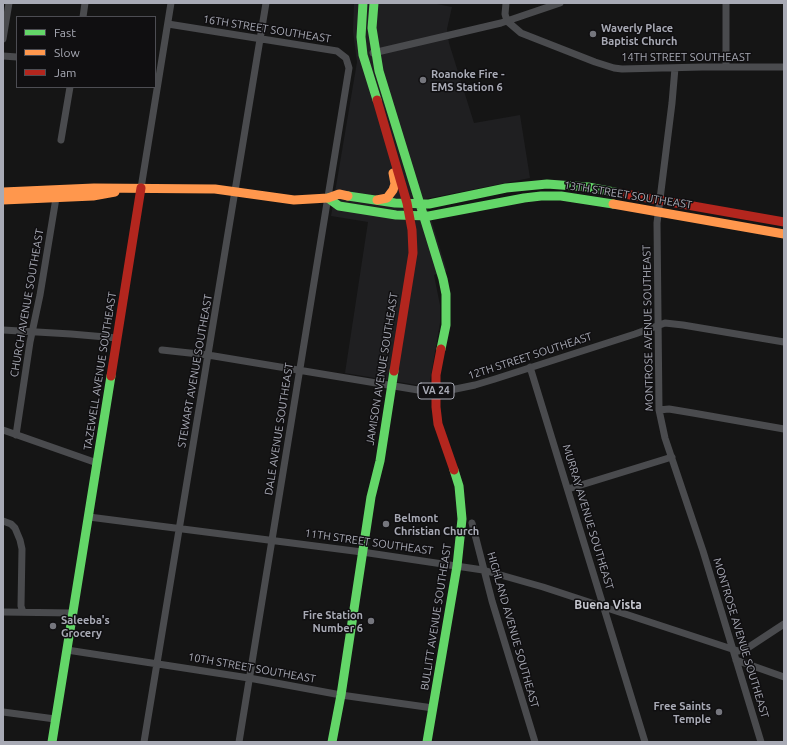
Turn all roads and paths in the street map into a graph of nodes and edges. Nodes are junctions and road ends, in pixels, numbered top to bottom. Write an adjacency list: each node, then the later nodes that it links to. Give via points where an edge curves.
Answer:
1 (9, 3): 13 (street)
2 (85, 3): 10 (street)
3 (171, 3): 12 (street, TAZEWELL AVENUE SOUTHEAST)
4 (266, 3): 14 (street, STEWART AVENUE SOUTHEAST)
5 (362, 3): 16 (main road, JAMISON AVENUE SOUTHEAST)
6 (374, 3): 15 (main road, VA 24, via 372,28)
7 (506, 3): 11 (street)
8 (560, 3): 11 (street)
9 (726, 3): 19 (street)
10 (83, 16)
11 (507, 21): 15 (street); 21 (street, 14TH STREET SOUTHEAST, via 529,37 614,68)
12 (168, 24): 14 (street, 16TH STREET SOUTHEAST); 26 (street, TAZEWELL AVENUE SOUTHEAST)
13 (3, 39)
14 (260, 39): 23 (street, 16TH STREET SOUTHEAST, via 337,51 346,58 349,70); 27 (street, STEWART AVENUE SOUTHEAST)
15 (375, 53): 16 (street); 35 (main road, VA 24)
16 (363, 55): 25 (main road, JAMISON AVENUE SOUTHEAST)
17 (3, 56): 18 (street)
18 (16, 57)
19 (726, 67): 20 (street, 14TH STREET SOUTHEAST); 21 (street, 14TH STREET SOUTHEAST)
20 (784, 67)
21 (674, 68): 33 (street, MONTROSE AVENUE SOUTHEAST)
22 (70, 88): 24 (street)
23 (340, 120): 30 (street, DALE AVENUE SOUTHEAST)
24 (61, 140)
25 (390, 145): 32 (main road, via 389,161 394,188 387,198); 34 (main road, JAMISON AVENUE SOUTHEAST)
26 (140, 188): 27 (main road, 13TH STREET SOUTHEAST); 28 (main road, 13TH STREET SOUTHEAST); 29 (main road, 13TH STREET SOUTHEAST, via 93,196); 44 (main road, TAZEWELL AVENUE SOUTHEAST)
27 (235, 191): 30 (main road, 13TH STREET SOUTHEAST, via 294,200); 47 (street, STEWART AVENUE SOUTHEAST)
28 (3, 192)
29 (56, 198): 31 (main road, 13TH STREET SOUTHEAST); 43 (street, CHURCH AVENUE SOUTHEAST)
30 (328, 198): 32 (main road, 13TH STREET SOUTHEAST, via 339,194); 37 (main road, 13TH STREET SOUTHEAST, via 339,206); 49 (street, DALE AVENUE SOUTHEAST)
31 (3, 200)
32 (377, 200): 34 (main road, 13TH STREET SOUTHEAST)
33 (660, 200): 35 (main road, 13TH STREET SOUTHEAST, via 588,187 547,184 506,188); 36 (street, MONTROSE AVENUE SOUTHEAST); 39 (main road, 13TH STREET SOUTHEAST)
34 (407, 203): 35 (main road, 13TH STREET SOUTHEAST); 37 (main road, JAMISON AVENUE SOUTHEAST)
35 (420, 204): 38 (main road, VA 24)
36 (658, 212): 38 (main road, 13TH STREET SOUTHEAST, via 561,196 541,196); 40 (main road, 13TH STREET SOUTHEAST); 41 (street, MONTROSE AVENUE SOUTHEAST)
37 (410, 216): 38 (main road, 13TH STREET SOUTHEAST); 50 (main road, JAMISON AVENUE SOUTHEAST, via 413,253)
38 (423, 216): 51 (main road, BULLITT AVENUE SOUTHEAST / VA 24, via 446,294 446,324 436,375)
39 (784, 222)
40 (784, 234)
41 (658, 324): 45 (street, 12TH STREET SOUTHEAST, via 683,325); 48 (street, 12TH STREET SOUTHEAST, via 635,334); 52 (street, MONTROSE AVENUE SOUTHEAST)
42 (3, 330): 43 (street)
43 (32, 331): 44 (street); 55 (street, CHURCH AVENUE SOUTHEAST)
44 (117, 338): 57 (main road, TAZEWELL AVENUE SOUTHEAST)
45 (784, 342)
46 (162, 350): 47 (street, 12TH STREET SOUTHEAST)
47 (208, 356): 49 (street, 12TH STREET SOUTHEAST); 62 (street, STEWART AVENUE SOUTHEAST)
48 (530, 367): 51 (street, 12TH STREET SOUTHEAST, via 475,385); 58 (street, MURRAY AVENUE SOUTHEAST)
49 (300, 371): 50 (street, 12TH STREET SOUTHEAST); 63 (street, DALE AVENUE SOUTHEAST)
50 (392, 386): 51 (street, 12TH STREET SOUTHEAST); 64 (main road, JAMISON AVENUE SOUTHEAST)
51 (436, 394): 65 (main road, BULLITT AVENUE SOUTHEAST / VA 24, via 438,424 455,474 461,502 462,532)
52 (659, 410): 53 (street, via 669,409); 56 (street, MONTROSE AVENUE SOUTHEAST)
53 (784, 429)
54 (3, 430): 55 (street)
55 (16, 435): 57 (street)
56 (672, 457): 58 (street); 72 (street, MONTROSE AVENUE SOUTHEAST)
57 (97, 463): 59 (main road, TAZEWELL AVENUE SOUTHEAST)
58 (568, 489): 67 (street, MURRAY AVENUE SOUTHEAST)
59 (89, 517): 62 (street, 11TH STREET SOUTHEAST); 70 (main road, TAZEWELL AVENUE SOUTHEAST)
60 (3, 521): 69 (street, via 11,524 18,533 22,549)
61 (472, 523): 66 (street, HIGHLAND AVENUE SOUTHEAST)
62 (180, 529): 63 (street, 11TH STREET SOUTHEAST); 75 (street, STEWART AVENUE SOUTHEAST)
63 (272, 540): 64 (street, 11TH STREET SOUTHEAST); 77 (street, DALE AVENUE SOUTHEAST)
64 (362, 552): 65 (street, 11TH STREET SOUTHEAST); 78 (main road, JAMISON AVENUE SOUTHEAST)
65 (457, 566): 66 (street, 11TH STREET SOUTHEAST); 79 (main road, BULLITT AVENUE SOUTHEAST / VA 24)
66 (483, 570): 67 (street, 11TH STREET SOUTHEAST); 87 (street, HIGHLAND AVENUE SOUTHEAST)
67 (604, 607): 72 (street, 11TH STREET SOUTHEAST); 88 (street, MURRAY AVENUE SOUTHEAST)
68 (3, 612): 69 (street)
69 (23, 612): 70 (street)
70 (73, 613): 73 (main road, TAZEWELL AVENUE SOUTHEAST)
71 (784, 624): 72 (street, via 746,650)
72 (732, 649): 74 (street, MONTROSE AVENUE SOUTHEAST)
73 (67, 650): 75 (street, 10TH STREET SOUTHEAST); 81 (main road, TAZEWELL AVENUE SOUTHEAST)
74 (736, 660): 76 (street); 89 (street, MONTROSE AVENUE SOUTHEAST)
75 (157, 664): 77 (street, 10TH STREET SOUTHEAST); 83 (street, STEWART AVENUE SOUTHEAST)
76 (784, 677)
77 (249, 678): 78 (street, 10TH STREET SOUTHEAST); 84 (street, DALE AVENUE SOUTHEAST)
78 (341, 695): 79 (street, 10TH STREET SOUTHEAST); 85 (main road, JAMISON AVENUE SOUTHEAST)
79 (433, 708): 86 (main road, BULLITT AVENUE SOUTHEAST / VA 24)
80 (3, 712): 81 (street)
81 (55, 720): 82 (main road, TAZEWELL AVENUE SOUTHEAST)
82 (52, 742)
83 (144, 742)
84 (239, 742)
85 (332, 742)
86 (427, 742)
87 (535, 742)
88 (645, 742)
89 (761, 742)

